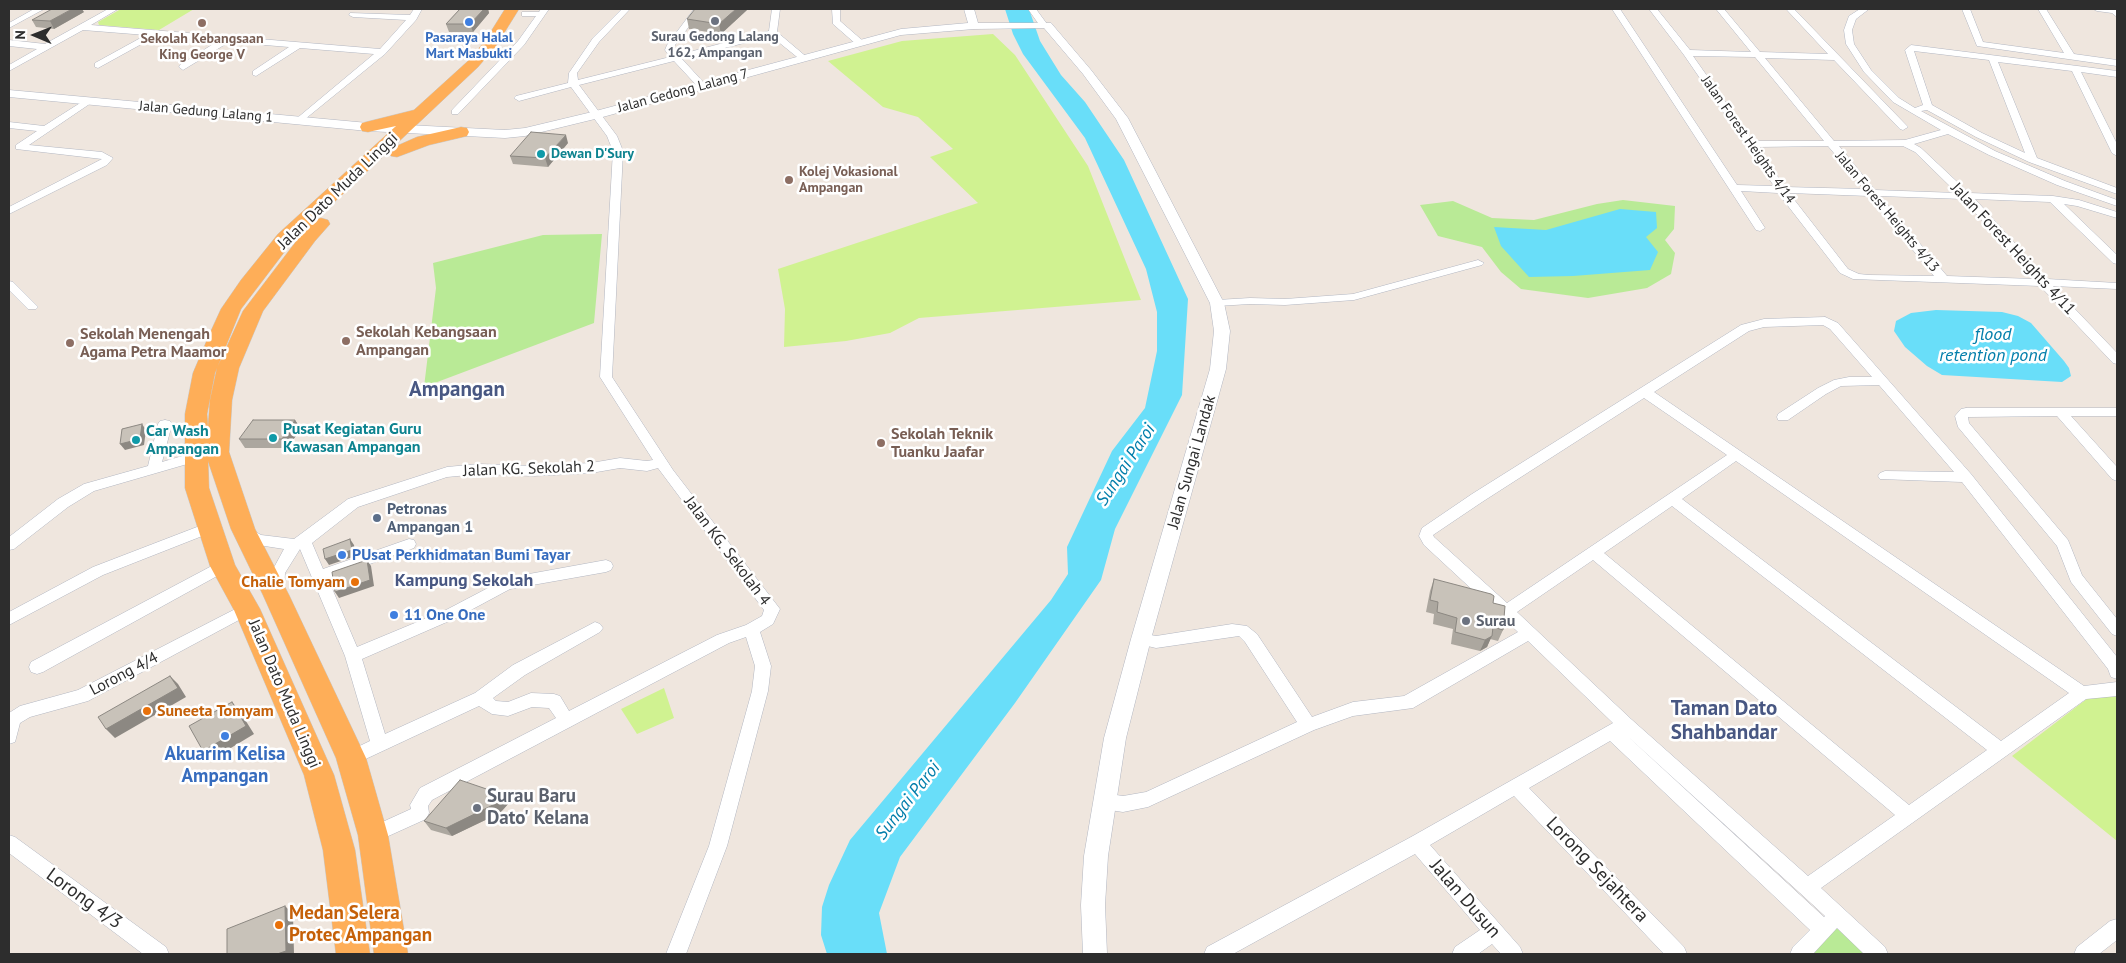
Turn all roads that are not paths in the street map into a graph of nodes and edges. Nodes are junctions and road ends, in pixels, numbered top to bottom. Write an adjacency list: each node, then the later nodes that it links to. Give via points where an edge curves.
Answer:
1 (40, 9): 23 (street)
2 (114, 9): 25 (street)
3 (418, 9): 21 (street)
4 (626, 9): 48 (street, via 596,40 573,73)
5 (776, 9): 27 (street)
6 (836, 9): 30 (street, via 836,22)
7 (969, 9): 24 (street)
8 (1616, 9): 75 (street)
9 (1653, 9): 34 (street, Jalan Forest Heights 4/14)
10 (1720, 9): 35 (street, Jalan Forest Heights 4/13)
11 (1790, 9): 36 (street)
12 (1865, 9): 55 (street, via 1852,18 1848,30 1850,44 1876,82)
13 (1966, 9): 38 (street, via 1980,44)
14 (2042, 9): 38 (street)
15 (2097, 9): 19 (street)
16 (701, 10): 39 (street, via 671,45 670,50)
17 (521, 11): 18 (street); 54 (highway, via 510,40); 58 (highway)
18 (543, 11): 54 (street, via 501,66)
19 (2116, 11)
20 (353, 15): 21 (street)
21 (413, 18): 33 (street)
22 (1036, 19): 24 (street, Jalan Gedong Lalang 7); 91 (street, Jalan Sungai Landak, via 1047,25 1071,52 1122,118)
23 (9, 26)
24 (974, 26): 30 (street, Jalan Gedong Lalang 7, via 914,30)
25 (82, 27): 26 (street); 32 (street)
26 (155, 33): 28 (street); 42 (street)
27 (773, 33): 39 (street); 40 (street)
28 (227, 39): 31 (street); 43 (street)
29 (9, 43): 32 (street)
30 (860, 43): 40 (street, Jalan Gedong Lalang 7)
31 (298, 45): 33 (street); 46 (street)
32 (47, 46): 44 (street)
33 (382, 52): 57 (street)
34 (1687, 53): 35 (street); 66 (street, Jalan Forest Heights 4/14)
35 (1759, 54): 36 (street); 67 (street, Jalan Forest Heights 4/13)
36 (1836, 56): 61 (street)
37 (1992, 57): 45 (street); 53 (street, via 1918,47 1909,50); 74 (street)
38 (2071, 57): 41 (street)
39 (676, 58): 48 (street); 49 (street)
40 (805, 59): 49 (street, Jalan Gedong Lalang 7)
41 (2117, 63)
42 (98, 65)
43 (183, 67)
44 (9, 68)
45 (2075, 69): 47 (street); 73 (street)
46 (256, 73)
47 (2117, 74)
48 (573, 84): 51 (street); 56 (street, Jalan KG. Sekolah 4)
49 (702, 86): 56 (street, Jalan Gedong Lalang 7)
50 (9, 94): 52 (street, Jalan Gedung Lalang 1)
51 (519, 98)
52 (88, 101): 57 (street, Jalan Gedung Lalang 1); 62 (street)
53 (1928, 107): 55 (street); 74 (street)
54 (450, 109): 58 (highway); 64 (highway, via 444,120 448,127)
55 (1911, 110): 63 (street)
56 (595, 115): 64 (street, Jalan Gedong Lalang 7, via 512,133); 102 (street, Jalan KG. Sekolah 4, via 612,136 618,152 606,377)
57 (299, 121): 60 (street, Jalan Gedung Lalang 1)
58 (416, 122): 60 (street, Jalan Gedung Lalang 1); 60 (highway, via 407,118); 64 (street, Jalan Gedong Lalang 7); 72 (highway, Jalan Dato Muda Linggi)
59 (9, 125): 62 (street)
60 (368, 126): 72 (highway, via 380,134 379,145)
61 (1903, 127)
62 (45, 129): 69 (street)
63 (1948, 131): 65 (street); 68 (street)
64 (460, 132): 72 (highway)
65 (1960, 138): 70 (street); 81 (street, via 2038,174)
66 (1749, 144): 67 (street); 76 (street, Jalan Forest Heights 4/14)
67 (1830, 144): 68 (street); 78 (street, Jalan Forest Heights 4/13)
68 (1905, 144): 70 (street, Jalan Forest Heights 4/11)
69 (19, 147): 71 (street); 82 (street, via 108,158)
70 (1918, 150): 79 (street, Jalan Forest Heights 4/11)
71 (9, 153)
72 (386, 153): 101 (highway, Jalan Dato Muda Linggi, via 285,238 231,309 204,373 196,414); 109 (highway, Jalan Dato Muda Linggi, via 308,237 253,311 228,368 221,400 217,452)
73 (2117, 153)
74 (2034, 160): 77 (street)
75 (1734, 188): 76 (street); 84 (street)
76 (1781, 189): 78 (street); 87 (street, Jalan Forest Heights 4/14, via 1844,271 1869,278)
77 (2117, 191)
78 (1871, 192): 79 (street); 87 (street, Jalan Forest Heights 4/13)
79 (1964, 195): 80 (street); 88 (street, Jalan Forest Heights 4/11)
80 (2054, 199): 83 (street); 85 (street)
81 (2117, 203)
82 (9, 211)
83 (2117, 215)
84 (1760, 228)
85 (2117, 261)
86 (1478, 263): 91 (street, via 1354,298)
87 (1944, 280): 88 (street)
88 (2044, 283): 90 (street); 93 (street, Jalan Forest Heights 4/11)
89 (9, 284): 92 (street)
90 (2117, 286)
91 (1217, 303): 125 (street, Jalan Sungai Landak, via 1222,331 1218,369)
92 (32, 308)
93 (2117, 360)
94 (1884, 381): 95 (street, via 1834,326 1810,320 1764,323 1745,328); 98 (street, via 1838,383); 106 (street)
95 (1645, 392): 100 (street); 119 (street, via 1427,532 1429,541)
96 (2060, 412): 97 (street); 105 (street); 123 (street, via 1966,412 1961,416 1962,424 2062,544 2076,578)
97 (2117, 412)
98 (1783, 417)
99 (165, 424): 103 (street)
100 (1736, 455): 107 (street); 130 (street)
101 (196, 457): 103 (street); 108 (highway, Jalan Dato Muda Linggi, via 197,488)
102 (661, 463): 110 (street, Jalan KG. Sekolah 2, via 647,466 620,463 533,471 479,469 447,472 353,503); 122 (street, Jalan KG. Sekolah 4, via 772,609 768,620)
103 (154, 468): 112 (street, via 89,487)
104 (1885, 476): 106 (street)
105 (2117, 476)
106 (1966, 477): 128 (street)
107 (1672, 499): 113 (street); 137 (street)
108 (210, 527): 114 (highway, Jalan Dato Muda Linggi); 120 (street, via 98,571)
109 (243, 529): 110 (street, via 256,540); 117 (highway, Jalan Dato Muda Linggi)
110 (300, 543): 116 (street); 117 (street, Jalan KG. Sekolah 2, via 278,573)
111 (408, 544): 116 (street)
112 (9, 545)
113 (1594, 552): 119 (street); 141 (street)
114 (224, 566): 118 (highway, Jalan Dato Muda Linggi); 127 (street)
115 (606, 566): 126 (street, via 507,584 451,614)
116 (319, 576): 126 (street)
117 (276, 595): 138 (highway, Jalan Dato Muda Linggi)
118 (247, 609): 135 (street, Lorong 4/4, via 82,696 26,711 13,719); 150 (highway, Jalan Dato Muda Linggi, via 319,776 339,850)
119 (1506, 612): 124 (street)
120 (9, 619)
121 (595, 628): 131 (street, via 519,670)
122 (751, 629): 132 (street, Jalan KG. Sekolah 4, via 723,639); 152 (street, via 764,666 760,691 718,846)
123 (2117, 630)
124 (1529, 633): 133 (street, via 1407,703 1353,708); 134 (street)
125 (1141, 640): 133 (street, via 1156,642 1242,630 1252,638); 140 (street, Jalan Sungai Landak, via 1117,732)
126 (353, 656): 136 (street)
127 (36, 667)
128 (2117, 672)
129 (2117, 689): 130 (street)
130 (2082, 693): 137 (street)
131 (482, 698): 132 (street, via 492,707 508,709 531,700 554,701); 136 (street)
132 (567, 722): 142 (street, Jalan KG. Sekolah 4, via 426,794 420,813)
133 (1308, 725): 140 (street, via 1148,799 1123,804)
134 (1618, 728): 139 (street); 145 (street); 146 (street)
135 (9, 737)
136 (380, 745): 138 (street)
137 (2001, 751): 141 (street)
138 (351, 758): 142 (highway, Jalan Dato Muda Linggi)
139 (1516, 786): 144 (street); 157 (street, Lorong Sejahtera)
140 (1104, 802): 153 (street, Jalan Sungai Landak, via 1093,905)
141 (1909, 816): 145 (street)
142 (373, 836): 151 (highway, Jalan Dato Muda Linggi)
143 (9, 843): 149 (street, Lorong 4/3)
144 (1416, 843): 148 (street, Jalan Dusun); 154 (street)
145 (1807, 887): 146 (street)
146 (1830, 923): 158 (street); 159 (street)
147 (2117, 928): 160 (street)
148 (1493, 932): 155 (street); 156 (street, Jalan Dusun)
149 (159, 954)
150 (353, 954)
151 (391, 954)
152 (676, 954)
153 (1095, 954)
154 (1214, 954)
155 (1462, 954)
156 (1513, 954)
157 (1677, 954)
158 (1800, 954)
159 (1878, 954)
160 (2084, 954)

